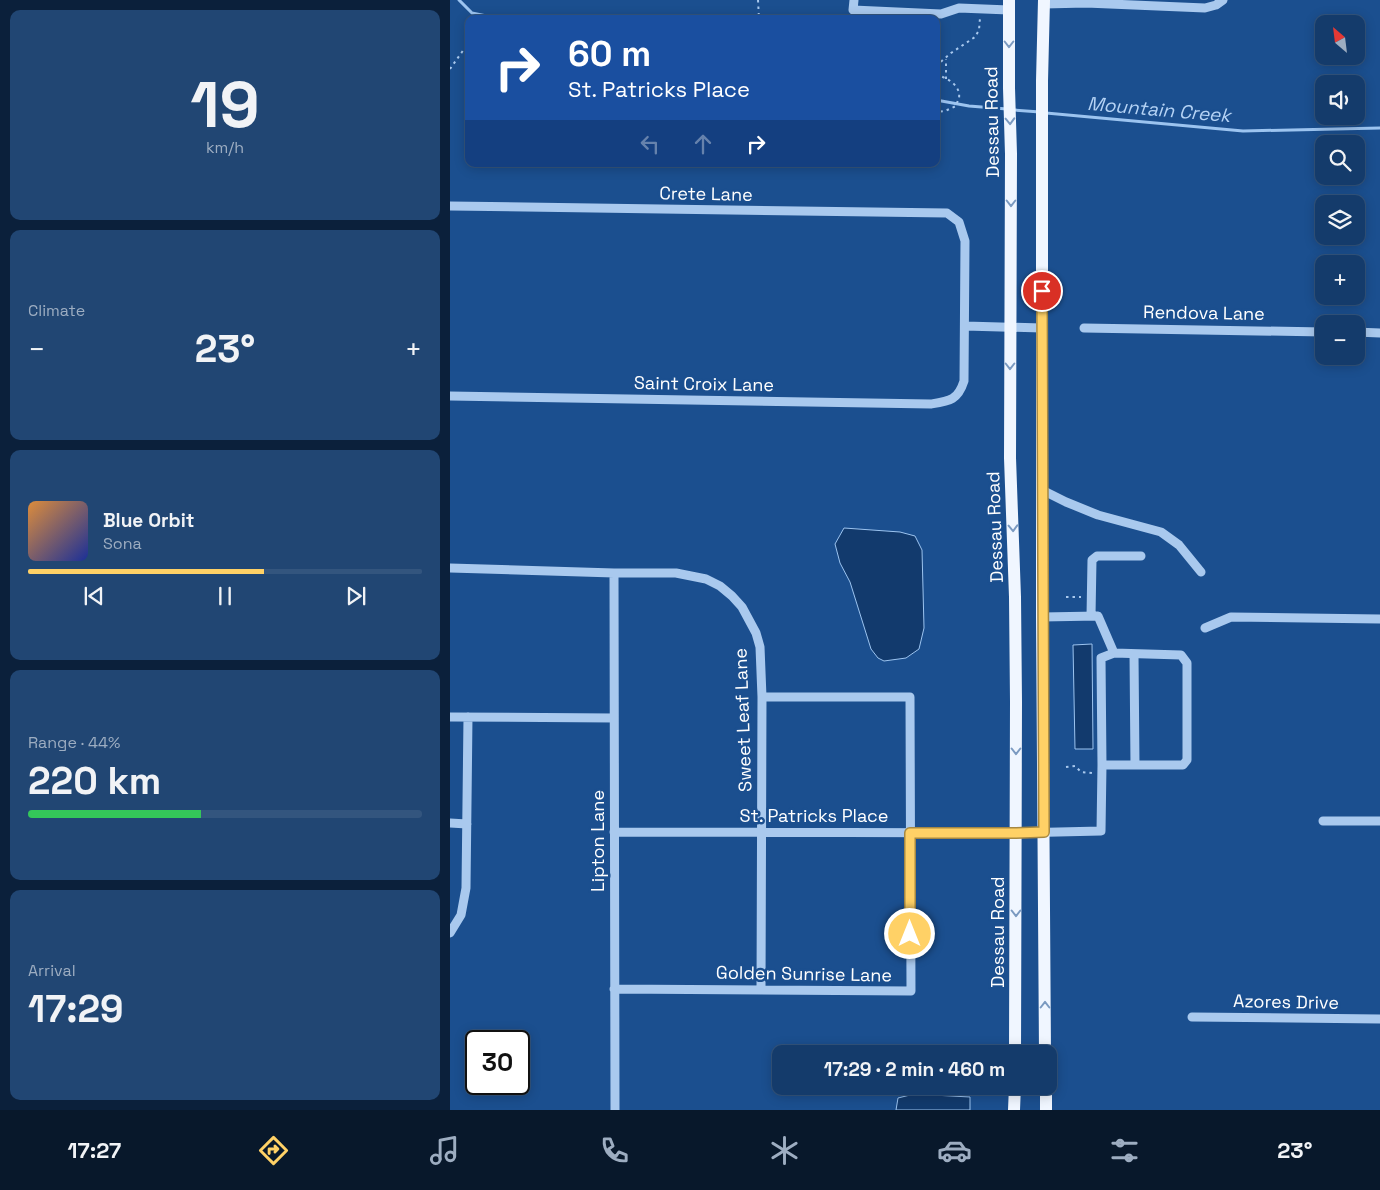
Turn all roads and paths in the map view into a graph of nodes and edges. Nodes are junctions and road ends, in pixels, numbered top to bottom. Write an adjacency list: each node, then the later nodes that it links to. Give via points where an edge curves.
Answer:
1 (758, 0): 9 (path)
2 (854, 0): 7 (street, via 853,10 941,14)
3 (1223, 0): 6 (street, via 1205,8)
4 (1044, 2): 5 (street); 21 (main road)
5 (1086, 2): 6 (street)
6 (1108, 2)
7 (959, 4): 8 (street)
8 (1009, 5): 20 (main road, Dessau Road, one-way to 20)
9 (759, 15)
10 (980, 18): 12 (path, via 980,30 974,37)
11 (465, 48): 14 (path)
12 (946, 57): 13 (path); 16 (path)
13 (940, 62)
14 (450, 69)
15 (940, 77): 16 (path)
16 (946, 79): 17 (path, via 958,89 959,97 956,106)
17 (940, 111)
18 (450, 206): 19 (street, Crete Lane, via 947,213 959,222 965,241)
19 (965, 326): 20 (street); 26 (street, Saint Croix Lane, via 964,381 956,397 947,402)
20 (1010, 327): 21 (street); 56 (main road, Dessau Road, one-way to 56)
21 (1042, 328): 27 (main road)
22 (1084, 328): 23 (street, Rendova Lane)
23 (1315, 332)
24 (1365, 332): 25 (street)
25 (1380, 333)
26 (450, 396)
27 (1042, 490): 30 (street, via 1098,515 1160,532 1179,544); 35 (main road)
28 (1141, 556): 34 (street, via 1097,556 1092,560)
29 (450, 568): 31 (street, Sweet Leaf Lane)
30 (1201, 572)
31 (614, 573): 40 (street, Sweet Leaf Lane, via 676,573 706,579 732,596 756,633 760,647); 43 (street, Lipton Lane)
32 (1066, 597): 33 (path)
33 (1085, 597)
34 (1091, 616): 35 (street); 38 (street, via 1098,616)
35 (1042, 617): 54 (main road)
36 (1380, 618): 37 (street, via 1231,617)
37 (1205, 628)
38 (1114, 653): 39 (street); 44 (street, via 1101,658)
39 (1134, 654): 45 (street); 45 (street, via 1181,655 1187,663 1187,760 1183,765)
40 (762, 697): 53 (street, Sweet Leaf Lane); 55 (street, Golden Sunrise Lane, via 910,697)
41 (450, 717): 42 (street)
42 (468, 717): 43 (street); 51 (street)
43 (614, 718): 52 (street, Lipton Lane)
44 (1102, 765): 45 (street); 54 (street, St. Patricks Place, via 1101,831)
45 (1135, 765)
46 (1066, 766): 47 (path)
47 (1094, 773)
48 (1323, 821): 49 (street)
49 (1380, 821)
50 (450, 824): 51 (street)
51 (467, 824): 57 (street, via 466,888 460,915)
52 (614, 832): 53 (street, St. Patricks Place); 58 (street, Lipton Lane)
53 (762, 832): 55 (street, St. Patricks Place); 59 (street, Sweet Leaf Lane)
54 (1044, 832): 56 (street, St. Patricks Place); 63 (main road, one-way to 54)
55 (910, 833): 56 (street, St. Patricks Place); 59 (street, Golden Sunrise Lane, via 911,991)
56 (1016, 833): 62 (main road, Dessau Road, one-way to 62)
57 (450, 933)
58 (614, 989): 59 (street, Golden Sunrise Lane); 66 (street, Lipton Lane)
59 (761, 990)
60 (1192, 1016): 61 (street, Azores Drive)
61 (1380, 1019)
62 (1015, 1045)
63 (1045, 1045)
64 (1015, 1095): 67 (main road)
65 (1046, 1095): 68 (main road)
66 (615, 1110)
67 (1014, 1110)
68 (1046, 1110)

